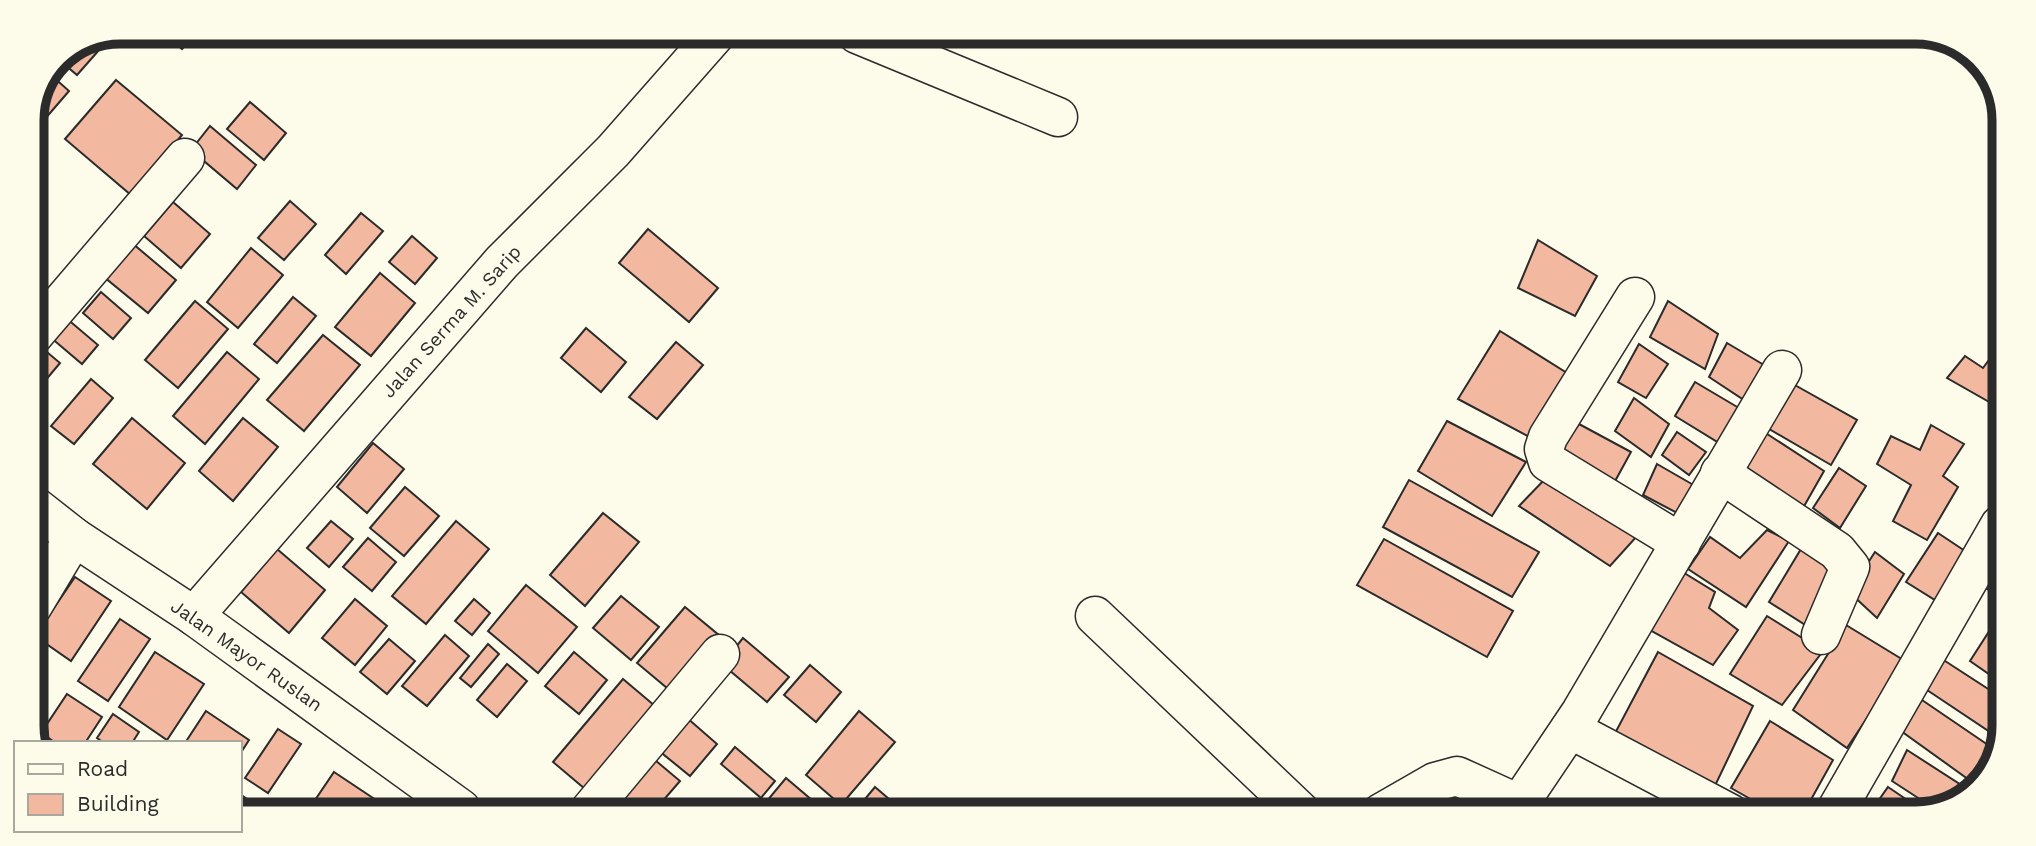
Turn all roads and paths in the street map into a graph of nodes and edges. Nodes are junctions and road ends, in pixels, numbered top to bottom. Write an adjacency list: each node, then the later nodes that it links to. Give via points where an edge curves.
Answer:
1 (707, 44): 15 (street, Jalan Serma M. Sarip, via 612,151 502,262)
2 (881, 44): 3 (street)
3 (1058, 117)
4 (185, 158): 6 (street)
5 (1636, 297): 12 (street, via 1544,449 1548,462)
6 (44, 323)
7 (1782, 370): 8 (street)
8 (1720, 473): 12 (street); 16 (street, via 1846,559 1850,567 1846,580)
9 (44, 513): 10 (street, Jalan Mayor Ruslan)
10 (75, 537): 13 (street); 15 (street, Jalan Mayor Ruslan)
11 (1992, 539): 26 (street)
12 (1681, 543): 18 (street)
13 (44, 587)
14 (1095, 615): 21 (street)
15 (194, 616): 19 (street, Jalan Mayor Ruslan)
16 (1821, 635)
17 (720, 654): 20 (street)
18 (1570, 729): 24 (street); 25 (street)
19 (451, 802)
20 (597, 802)
21 (1291, 802)
22 (1400, 802): 23 (street, via 1435,782 1457,776)
23 (1503, 802)
24 (1521, 802)
25 (1708, 802)
26 (1841, 802)

